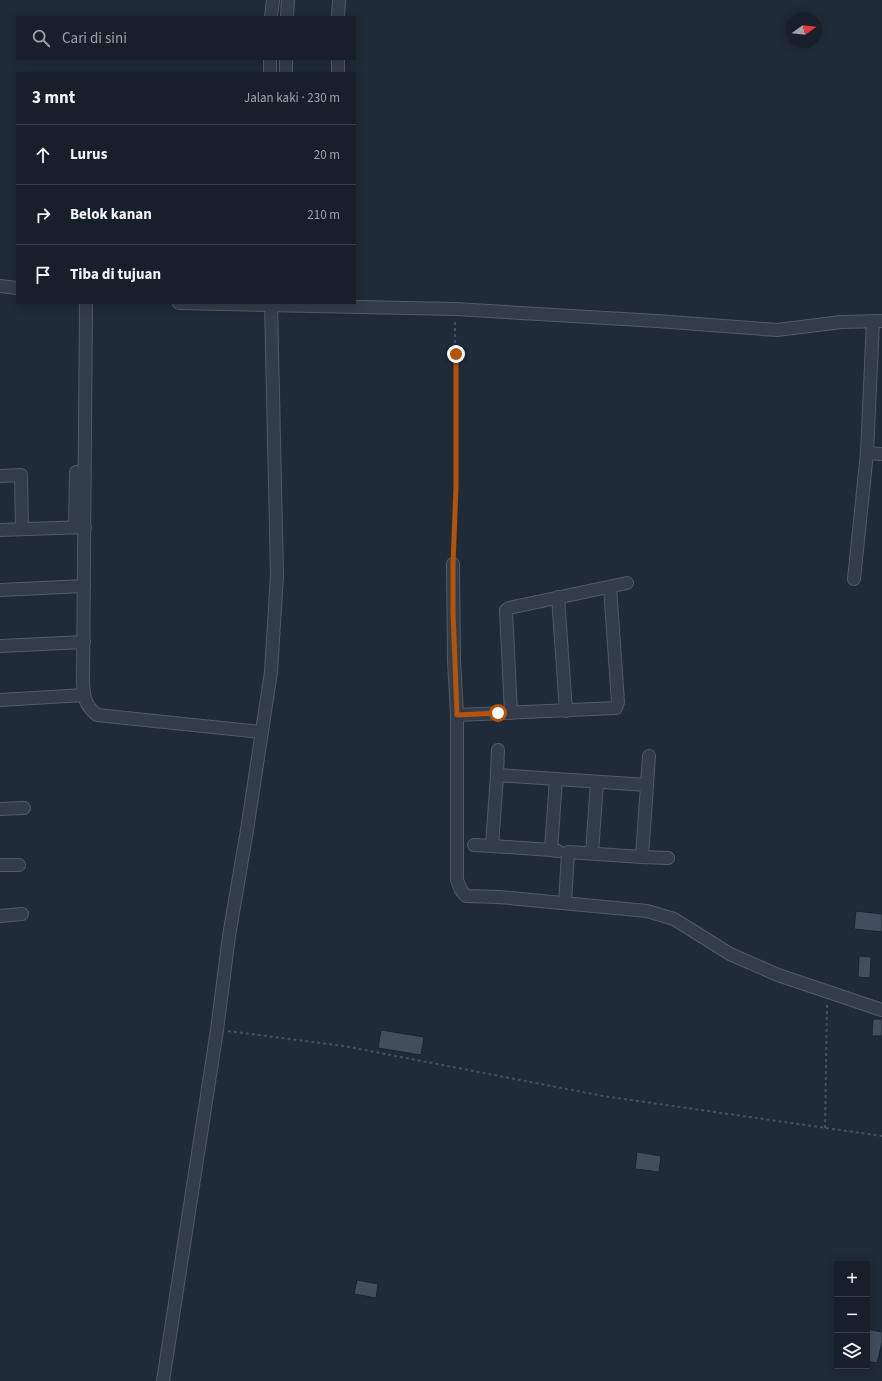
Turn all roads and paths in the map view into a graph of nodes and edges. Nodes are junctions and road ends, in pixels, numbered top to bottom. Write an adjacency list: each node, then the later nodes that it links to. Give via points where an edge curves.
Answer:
1 (272, 0): 4 (street)
2 (288, 0): 5 (street)
3 (339, 0): 6 (street)
4 (271, 16)
5 (287, 16)
6 (338, 16)
7 (270, 60): 10 (street)
8 (286, 60): 11 (street)
9 (338, 60): 12 (street)
10 (270, 72)
11 (286, 72)
12 (338, 72)
13 (0, 286): 14 (street)
14 (16, 288)
15 (86, 304): 23 (street)
16 (271, 304): 17 (street); 40 (street, via 277,575 271,672)
17 (456, 309): 18 (street, via 777,330 841,322); 26 (path, via 456,487)
18 (877, 321): 19 (street)
19 (867, 453): 20 (street); 27 (street)
20 (882, 454)
21 (76, 472): 23 (street)
22 (0, 476): 25 (street, via 21,475)
23 (80, 527): 25 (street); 29 (street)
24 (0, 530): 25 (street)
25 (22, 530)
26 (453, 564): 39 (street)
27 (854, 579)
28 (627, 583): 30 (street)
29 (84, 586): 31 (street); 33 (street)
30 (610, 586): 32 (street); 37 (street, via 618,704 614,708)
31 (0, 590)
32 (558, 597): 37 (street); 38 (street, via 506,610)
33 (84, 642): 34 (street); 35 (street)
34 (0, 646)
35 (84, 695): 36 (street); 40 (street, via 90,709 97,715)
36 (0, 700)
37 (566, 711): 38 (street)
38 (511, 713): 39 (street)
39 (457, 715): 58 (street, via 457,880 461,890 466,896)
40 (261, 732): 63 (street)
41 (498, 750): 43 (street)
42 (649, 756): 46 (street)
43 (497, 775): 44 (street); 50 (street)
44 (556, 779): 45 (street); 51 (street)
45 (597, 782): 46 (street); 53 (street)
46 (647, 785): 54 (street)
47 (24, 808): 48 (street)
48 (0, 809)
49 (474, 845): 50 (street)
50 (492, 846): 51 (street)
51 (551, 850): 52 (street)
52 (568, 852): 53 (street); 58 (street)
53 (592, 853): 54 (street)
54 (642, 857): 55 (street)
55 (668, 858)
56 (0, 865): 57 (street)
57 (19, 865)
58 (565, 903): 61 (street, via 660,914 674,919 730,954 778,976)
59 (22, 914): 60 (street)
60 (0, 916)
61 (827, 992): 62 (street); 64 (path)
62 (882, 1010)
63 (217, 1030): 64 (path, via 344,1046 603,1096); 66 (street)
64 (825, 1128): 65 (path)
65 (882, 1136)
66 (163, 1381)

